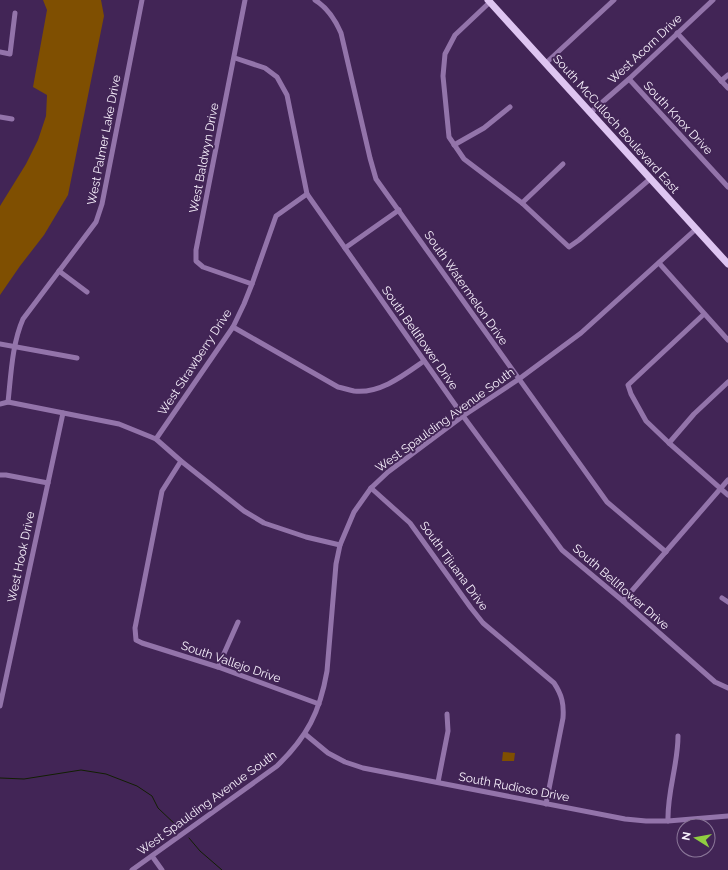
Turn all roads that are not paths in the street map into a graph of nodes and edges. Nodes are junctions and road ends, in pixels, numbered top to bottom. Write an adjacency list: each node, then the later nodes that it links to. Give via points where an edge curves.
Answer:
1 (142, 0): 31 (street, West Palmer Lake Drive, via 102,204 96,222)
2 (246, 0): 10 (street, West Baldwyn Drive)
3 (315, 0): 26 (street, South Watermelon Drive, via 327,9 341,33 376,179)
4 (614, 0): 11 (street)
5 (713, 0): 8 (street, West Acorn Drive)
6 (489, 1): 11 (main road, South McCulloch Boulevard East); 20 (street, via 456,35 445,54 444,76 449,137)
7 (15, 13): 9 (street, via 10,54)
8 (677, 33): 13 (street, West Acorn Drive); 14 (street)
9 (0, 52)
10 (235, 58): 24 (street, South Bellflower Drive, via 265,68 277,77 287,95); 32 (street, West Baldwyn Drive, via 196,250 196,261 203,267)
11 (546, 63): 17 (main road, South McCulloch Boulevard East)
12 (728, 75): 14 (street)
13 (629, 79): 17 (street, West Acorn Drive); 23 (street, South Knox Drive)
14 (722, 81): 15 (street)
15 (728, 88)
16 (510, 107): 20 (street, via 484,128)
17 (590, 112): 22 (main road, South McCulloch Boulevard East)
18 (0, 117): 19 (street)
19 (12, 119)
20 (454, 145): 25 (street, via 464,159)
21 (563, 164): 25 (street)
22 (650, 179): 25 (street, via 569,247); 27 (main road, South McCulloch Boulevard East)
23 (728, 187)
24 (307, 194): 28 (street, South Bellflower Drive); 32 (street, West Strawberry Drive, via 276,216)
25 (522, 203)
26 (399, 210): 28 (street); 41 (street, South Watermelon Drive)
27 (696, 229): 29 (street, West Spaulding Avenue South); 30 (main road, South McCulloch Boulevard East)
28 (345, 248): 40 (street, South Bellflower Drive)
29 (659, 263): 34 (street); 41 (street, West Spaulding Avenue South, via 581,333)
30 (728, 264)
31 (59, 272): 33 (street); 38 (street, West Palmer Lake Drive, via 23,319)
32 (252, 284): 35 (street, West Strawberry Drive)
33 (87, 292)
34 (704, 314): 36 (street); 48 (street, via 628,385 630,394 646,421)
35 (233, 327): 40 (street, via 338,387 354,391 374,389 399,379); 47 (street, West Strawberry Drive)
36 (728, 340)
37 (0, 344): 38 (street)
38 (15, 348): 39 (street); 43 (street, West Palmer Lake Drive)
39 (78, 358)
40 (424, 361): 46 (street, South Bellflower Drive)
41 (519, 379): 46 (street, West Spaulding Avenue South); 57 (street, South Watermelon Drive, via 607,502)
42 (728, 382): 48 (street, via 694,414)
43 (8, 402): 44 (street); 45 (street)
44 (0, 404)
45 (63, 413): 47 (street, via 119,424); 52 (street, West Hook Drive)
46 (463, 416): 53 (street, West Spaulding Avenue South, via 388,472); 59 (street, South Bellflower Drive, via 562,550)
47 (156, 439): 49 (street)
48 (669, 443): 54 (street)
49 (181, 461): 56 (street, via 244,512 264,523); 62 (street, South Vallejo Drive, via 162,491 135,628 136,640)
50 (0, 475): 52 (street)
51 (728, 480): 54 (street)
52 (48, 483): 65 (street, West Hook Drive)
53 (371, 488): 56 (street, West Spaulding Avenue South, via 354,512); 70 (street, South Tijuana Drive, via 410,523 483,623 559,690 564,706 563,718)
54 (720, 489): 55 (street); 57 (street)
55 (728, 495)
56 (340, 545): 64 (street, West Spaulding Avenue South, via 336,564 327,671)
57 (666, 552): 59 (street)
58 (722, 598): 60 (street)
59 (623, 601): 63 (street, South Bellflower Drive, via 716,682)
60 (728, 602)
61 (238, 622): 62 (street)
62 (218, 667): 64 (street, South Vallejo Drive)
63 (728, 688)
64 (319, 704): 67 (street, West Spaulding Avenue South)
65 (0, 706)
66 (447, 714): 69 (street, via 448,731)
67 (305, 734): 69 (street, South Rudioso Drive, via 328,753 345,762 362,768); 73 (street, West Spaulding Avenue South, via 277,766)
68 (678, 736): 72 (street)
69 (438, 782): 70 (street, South Rudioso Drive)
70 (546, 804): 72 (street, South Rudioso Drive, via 625,819)
71 (728, 816): 72 (street, South Rudioso Drive)
72 (668, 821)
73 (152, 856): 74 (street, West Spaulding Avenue South); 75 (street)
74 (132, 870)
75 (162, 870)

